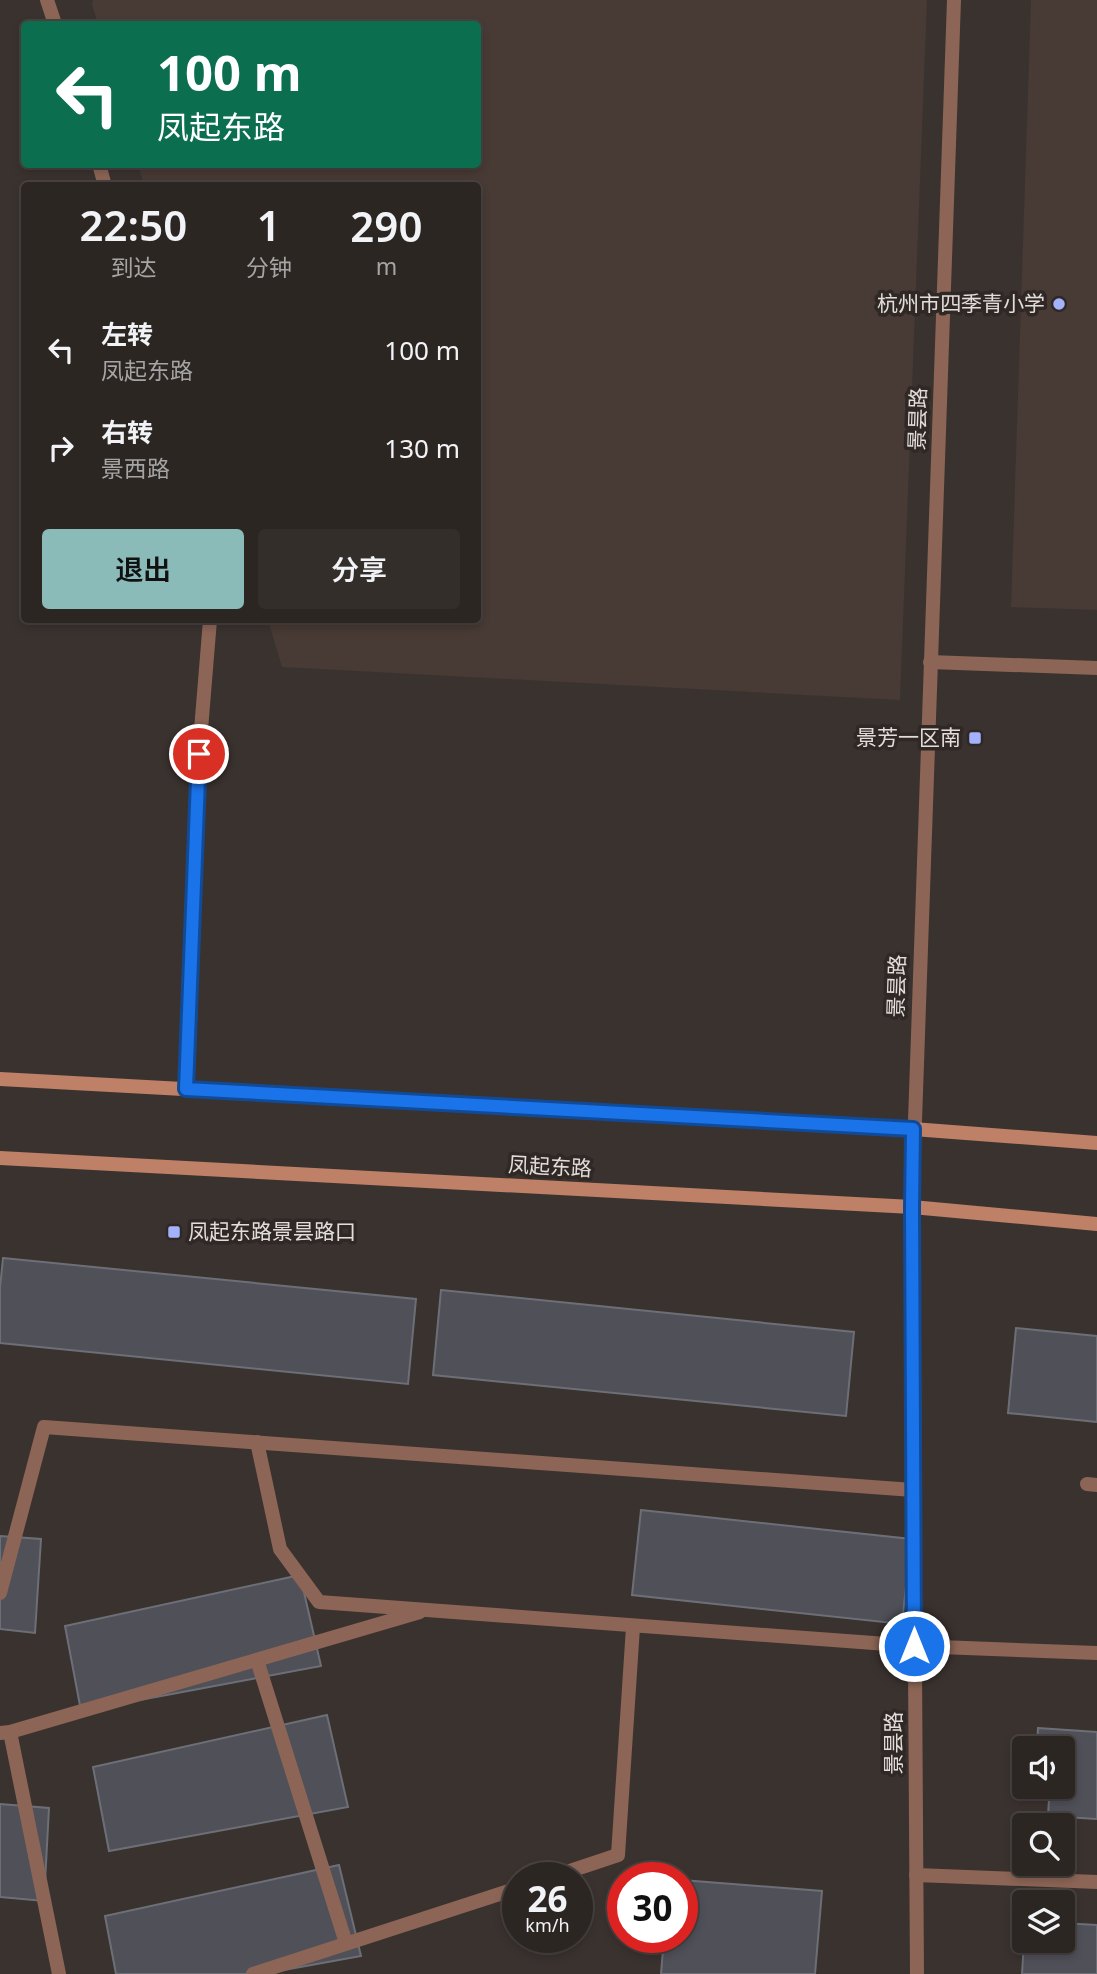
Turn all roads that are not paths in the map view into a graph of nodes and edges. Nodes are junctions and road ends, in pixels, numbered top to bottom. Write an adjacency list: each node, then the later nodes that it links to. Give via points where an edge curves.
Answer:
1 (47, 0): 3 (street)
2 (954, 0): 5 (street, 景昙路)
3 (54, 21)
4 (210, 623): 8 (street, via 199,754)
5 (930, 662): 6 (street); 9 (street, 景昙路)
6 (1097, 668)
7 (0, 1079): 8 (main road)
8 (186, 1089): 9 (main road)
9 (913, 1129): 10 (main road); 12 (street, 景昙路)
10 (1097, 1143)
11 (0, 1158): 12 (main road, 凤起东路)
12 (912, 1208): 13 (main road, 凤起东路); 15 (street, 景昙路)
13 (1097, 1224)
14 (257, 1442): 15 (street); 16 (street, via 44,1427); 17 (street, via 280,1549 319,1601)
15 (914, 1490): 19 (street, 景昙路)
16 (0, 1593)
17 (428, 1610): 18 (street); 21 (street)
18 (633, 1627): 19 (street); 23 (street, via 618,1856)
19 (914, 1646): 20 (street); 24 (street, 景昙路)
20 (1097, 1654)
21 (257, 1660): 22 (street); 27 (street)
22 (5, 1732): 28 (street)
23 (593, 1864)
24 (916, 1875): 25 (street); 30 (street, 景昙路)
25 (1097, 1882)
26 (502, 1893): 27 (street)
27 (346, 1944): 29 (street)
28 (59, 1974)
29 (253, 1974)
30 (917, 1974)

